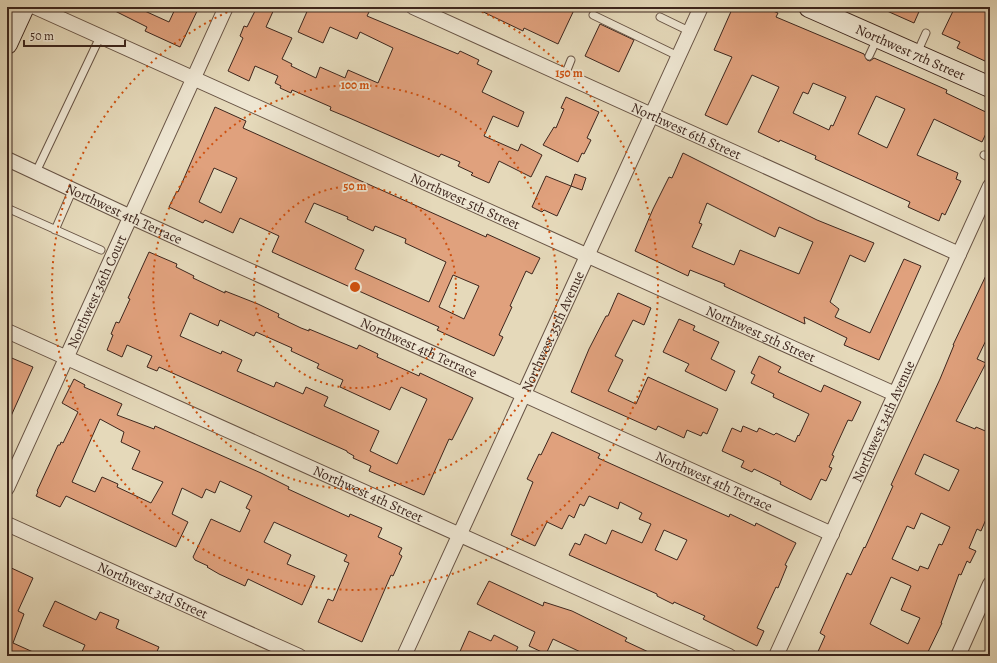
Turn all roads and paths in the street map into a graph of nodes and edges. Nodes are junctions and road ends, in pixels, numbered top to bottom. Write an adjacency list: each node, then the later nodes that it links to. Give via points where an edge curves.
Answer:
1 (35, 7): 11 (street, Northwest 5th Street)
2 (226, 7): 19 (street, Northwest 36th Court)
3 (413, 7): 18 (street, Northwest 6th Street)
4 (701, 7): 9 (street, Northwest 35th Avenue)
5 (819, 9): 12 (main road, Northwest 7th Street)
6 (593, 14): 15 (lane)
7 (18, 16): 13 (main road)
8 (660, 17): 9 (lane)
9 (689, 31): 15 (street, Northwest 35th Avenue)
10 (926, 33): 14 (lane)
11 (100, 36): 19 (street, Northwest 5th Street); 23 (lane)
12 (878, 37): 14 (main road, Northwest 7th Street); 16 (lane)
13 (7, 44)
14 (917, 54): 20 (main road, Northwest 7th Street)
15 (678, 56): 21 (street, Northwest 35th Avenue)
16 (869, 56)
17 (571, 60): 18 (lane)
18 (565, 75): 21 (street, Northwest 6th Street)
19 (194, 79): 27 (street, Northwest 36th Court); 30 (street, Northwest 5th Street)
20 (990, 86)
21 (651, 115): 30 (street, Northwest 35th Avenue); 31 (street, Northwest 6th Street)
22 (7, 159): 23 (street, Northwest 4th Terrace)
23 (36, 172): 25 (street, Northwest 4th Terrace)
24 (990, 186): 31 (street, Northwest 34th Avenue)
25 (73, 189): 27 (street, Northwest 4th Terrace); 28 (lane)
26 (7, 208): 28 (lane)
27 (131, 217): 33 (street, Northwest 36th Court); 35 (street, Northwest 4th Terrace)
28 (55, 230): 29 (lane)
29 (101, 250)
30 (586, 254): 34 (street, Northwest 5th Street); 35 (street, Northwest 35th Avenue)
31 (959, 254): 34 (street, Northwest 34th Avenue)
32 (7, 331): 33 (street, Northwest 4th Street)
33 (67, 358): 36 (street, Northwest 36th Court); 39 (street, Northwest 4th Street)
34 (895, 394): 38 (street, Northwest 34th Avenue)
35 (523, 395): 38 (street, Northwest 4th Terrace); 39 (street, Northwest 35th Avenue)
36 (7, 488)
37 (7, 524): 41 (street, Northwest 3rd Street)
38 (832, 534): 44 (street, Northwest 34th Avenue)
39 (458, 535): 42 (street, Northwest 35th Avenue); 43 (street, Northwest 4th Street)
40 (990, 584): 45 (street)
41 (299, 656)
42 (404, 656)
43 (730, 656)
44 (776, 656)
45 (958, 656)

